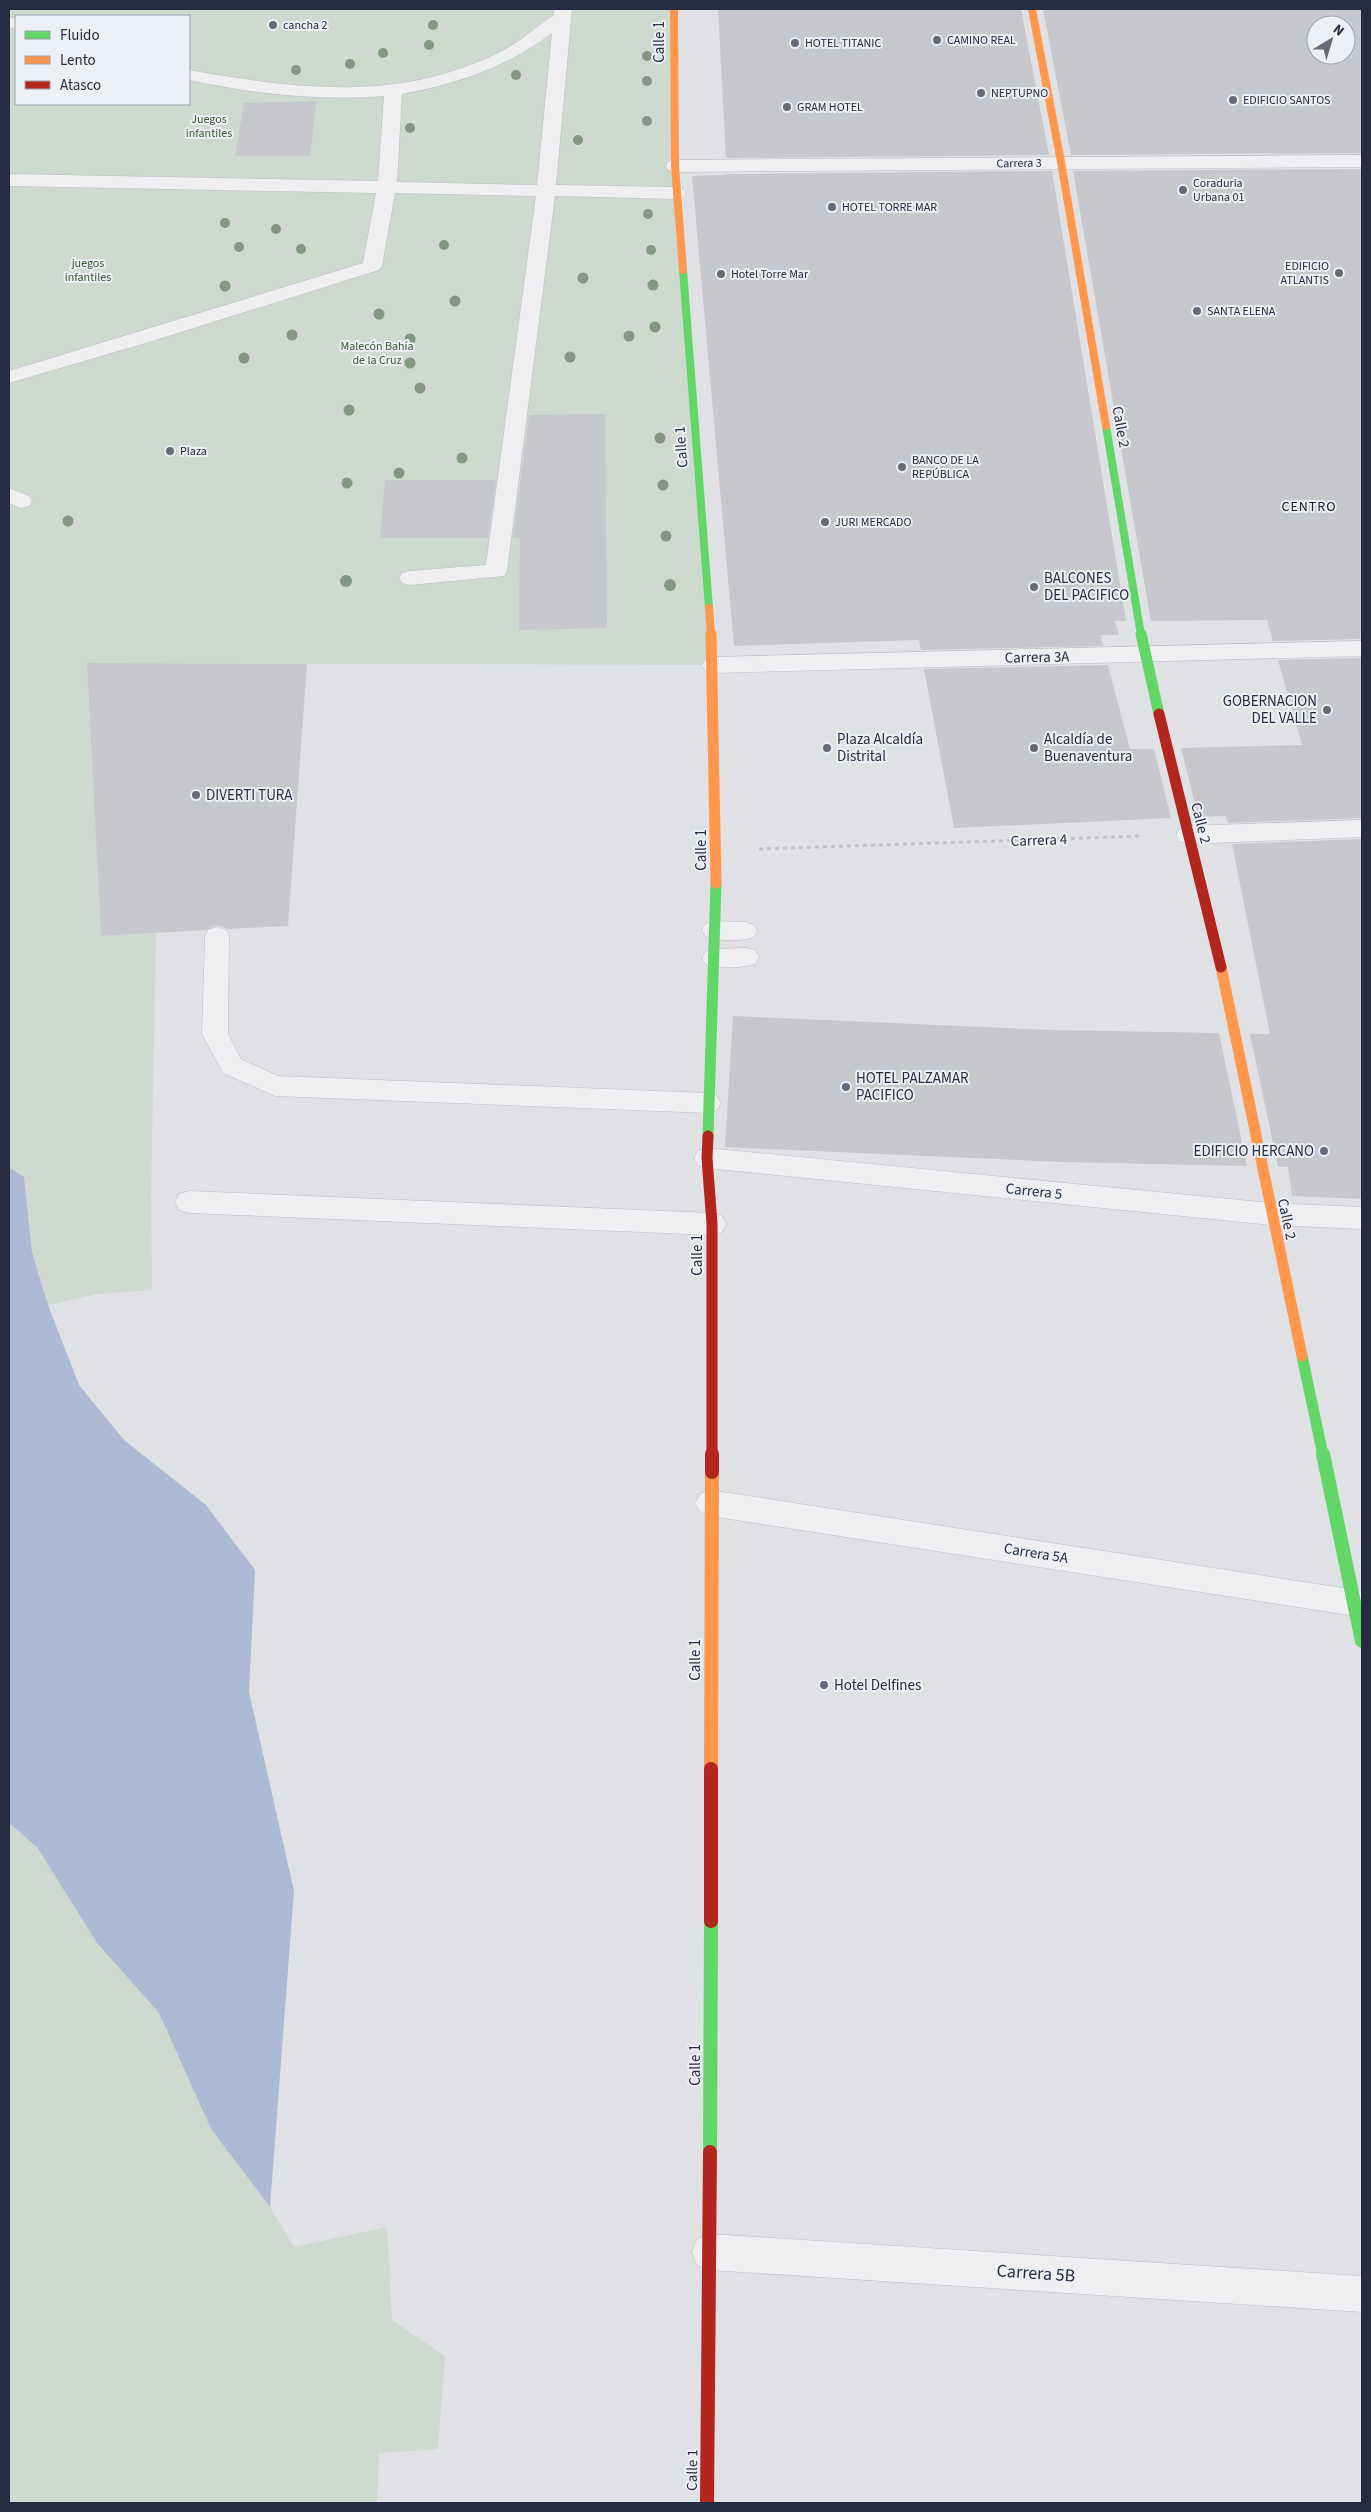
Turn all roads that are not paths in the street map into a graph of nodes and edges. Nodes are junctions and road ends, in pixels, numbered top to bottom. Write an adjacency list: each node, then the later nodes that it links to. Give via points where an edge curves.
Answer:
1 (674, 9): 8 (main road, Calle 1)
2 (1032, 9): 7 (main road, Calle 2)
3 (563, 13): 5 (street, via 507,56 469,72); 11 (street)
4 (190, 75): 5 (street, via 233,85 339,94)
5 (393, 91): 10 (street)
6 (1362, 161): 7 (street, Carrera 3)
7 (1061, 162): 8 (street, Carrera 3); 16 (main road, Calle 2)
8 (675, 166): 12 (main road, Calle 1)
9 (9, 180): 10 (street)
10 (387, 187): 11 (street); 13 (street, via 372,266)
11 (546, 190): 12 (street); 14 (street, via 496,571)
12 (677, 193): 17 (main road, Calle 1)
13 (9, 377)
14 (410, 578)
15 (1362, 648): 16 (street, Carrera 3A)
16 (1144, 654): 17 (street, Carrera 3A); 19 (main road, Calle 2)
17 (713, 665): 20 (main road, Calle 1)
18 (1362, 828): 19 (street)
19 (1188, 835): 28 (main road, Calle 2, via 1216,945)
20 (714, 930): 21 (street); 24 (main road, Calle 1)
21 (745, 931)
22 (217, 936): 25 (street, via 215,1034 232,1066 275,1086)
23 (746, 957): 24 (street)
24 (715, 958): 25 (main road, Calle 1)
25 (708, 1102): 26 (main road, Calle 1)
26 (707, 1158): 28 (street, Carrera 5); 30 (main road, Calle 1)
27 (189, 1202): 30 (street)
28 (1271, 1214): 29 (street, Carrera 5); 32 (main road, Calle 2)
29 (1362, 1218)
30 (712, 1224): 31 (main road, Calle 1)
31 (710, 1503): 32 (street, Carrera 5A); 34 (main road, Calle 1)
32 (1358, 1603): 33 (main road, Calle 2)
33 (1362, 1640)
34 (710, 2252): 35 (street, Carrera 5B); 36 (main road, Calle 1)
35 (1362, 2294)
36 (707, 2503)

